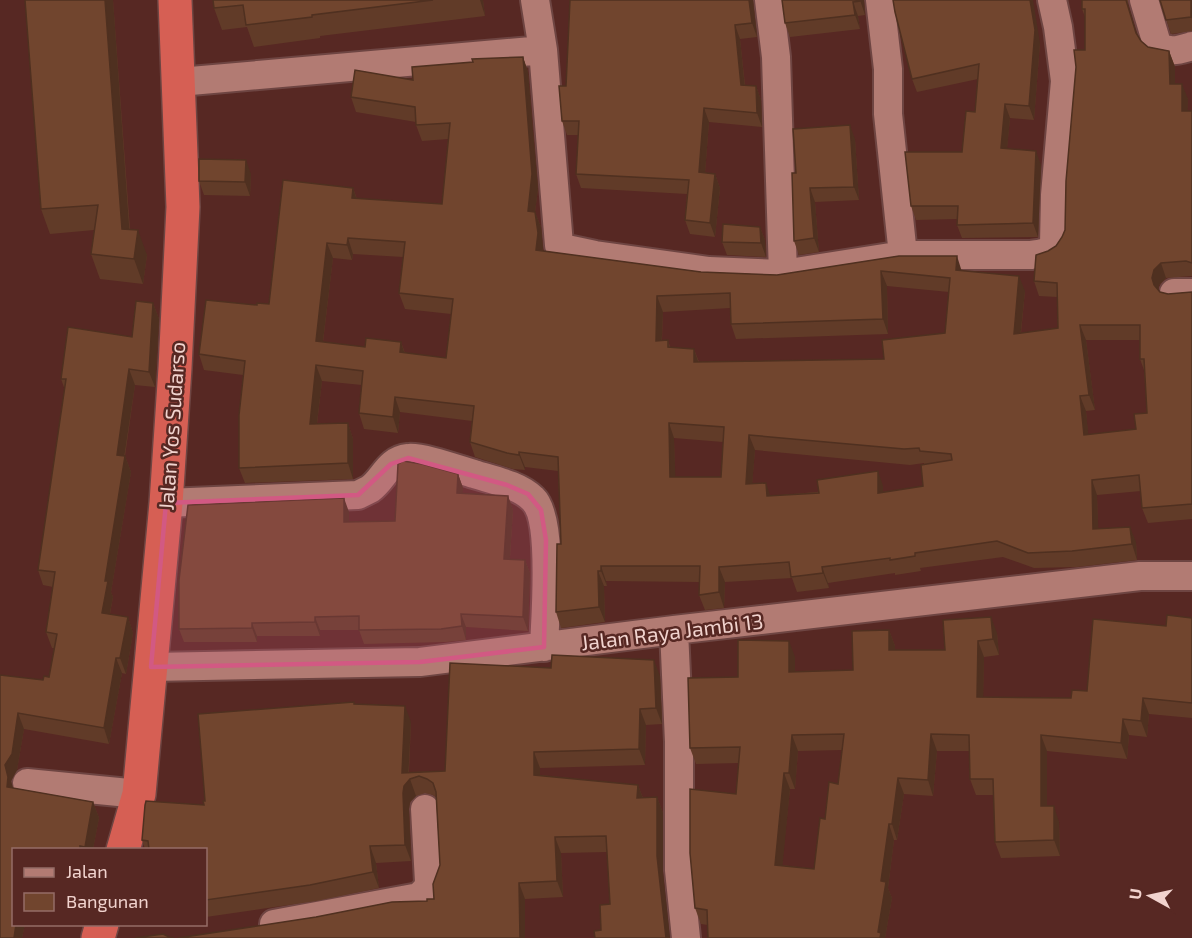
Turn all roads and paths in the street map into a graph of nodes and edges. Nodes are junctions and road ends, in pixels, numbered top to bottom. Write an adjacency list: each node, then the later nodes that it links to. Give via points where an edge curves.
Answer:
1 (175, 0): 9 (highway, Jalan Yos Sudarso)
2 (535, 0): 8 (street)
3 (769, 0): 11 (street, via 776,57)
4 (880, 0): 10 (street)
5 (1052, 0): 10 (street, via 1065,81 1051,250 1031,255)
6 (1144, 0): 7 (street, via 1160,47 1176,51)
7 (1192, 46)
8 (543, 50): 9 (street); 11 (street, via 562,248 709,270)
9 (179, 82): 12 (highway, Jalan Yos Sudarso, via 183,207)
10 (903, 255): 11 (street)
11 (783, 274)
12 (166, 503): 15 (street, via 358,495 371,488 392,464 408,458 507,485 536,501 544,522); 16 (highway, Jalan Yos Sudarso)
13 (1192, 576): 14 (street, Jalan Raya Jambi 13, via 1140,576)
14 (674, 630): 15 (street, Jalan Raya Jambi 13); 22 (street, via 679,870)
15 (544, 647): 16 (street, Jalan Raya Jambi 13, via 420,662)
16 (151, 667): 18 (highway, Jalan Yos Sudarso)
17 (27, 783): 18 (street)
18 (139, 794): 20 (highway, Jalan Yos Sudarso)
19 (425, 808): 21 (street, via 429,882 419,897)
20 (123, 848)
21 (249, 927)
22 (686, 938)

